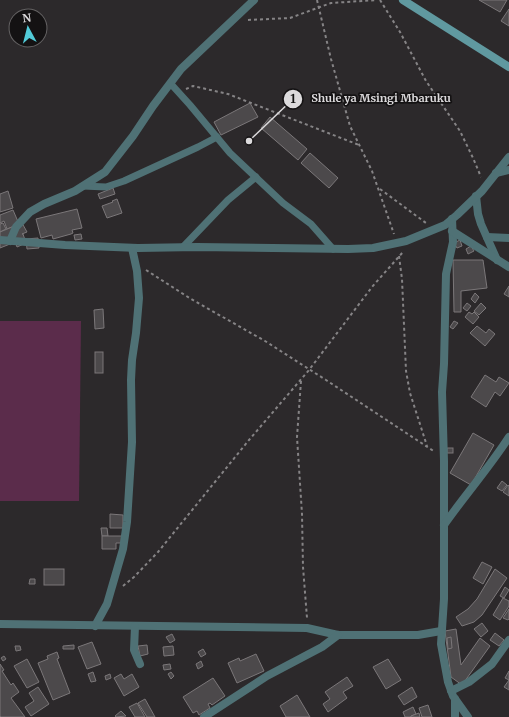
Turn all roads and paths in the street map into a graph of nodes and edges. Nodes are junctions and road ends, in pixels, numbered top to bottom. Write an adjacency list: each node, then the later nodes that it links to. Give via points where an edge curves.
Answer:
1 (254, 0): 6 (street)
2 (317, 0): 5 (path)
3 (379, 0): 5 (path, via 343,1); 18 (path, via 400,32 426,81 460,131)
4 (403, 0): 7 (main road)
5 (319, 6): 6 (path, via 290,18); 11 (path, via 347,117)
6 (234, 18): 8 (street, via 181,69)
7 (509, 67)
8 (170, 84): 9 (lane); 16 (street, via 105,172)
9 (178, 92): 10 (lane); 11 (path, via 193,86 228,94)
10 (217, 137): 15 (lane); 16 (lane, via 124,181 106,187)
11 (359, 145): 17 (path)
12 (509, 156): 14 (street)
13 (509, 170): 14 (street)
14 (496, 173): 18 (street)
15 (256, 177): 29 (lane, via 228,200); 30 (lane, via 283,203 311,224)
16 (84, 186): 26 (street, via 30,212 16,226)
17 (378, 188): 21 (path); 27 (path)
18 (485, 188): 19 (street)
19 (476, 196): 20 (street); 23 (street, via 478,214)
20 (452, 219): 21 (street); 22 (street)
21 (436, 228): 27 (street)
22 (452, 231): 33 (street); 40 (street, via 453,242 446,274 445,301 442,392)
23 (487, 237): 24 (street); 33 (street)
24 (509, 238)
25 (0, 240): 26 (street)
26 (10, 240): 28 (street, via 65,246)
27 (395, 243): 30 (street, via 373,248)
28 (132, 248): 29 (street); 34 (street)
29 (183, 248): 30 (street)
30 (333, 249)
31 (404, 251): 32 (path)
32 (400, 256): 36 (path); 39 (path, via 406,371 410,393)
33 (497, 260): 35 (street)
34 (135, 262): 36 (path, via 190,299 265,341); 42 (street, via 139,298 132,360 132,442 127,522 123,549)
35 (509, 267)
36 (309, 370): 37 (path); 39 (path)
37 (301, 380): 42 (path, via 158,552 134,577); 46 (path, via 297,437)
38 (509, 437): 41 (street)
39 (427, 446): 40 (path)
40 (444, 461): 41 (street)
41 (444, 526): 47 (street, via 444,599)
42 (110, 596): 44 (street)
43 (0, 624): 44 (street)
44 (95, 626): 45 (street)
45 (135, 626): 46 (street); 50 (street, via 134,650)
46 (308, 628): 48 (street)
47 (441, 631): 48 (street, via 418,635); 51 (street, via 441,644)
48 (338, 634): 52 (street, via 322,647 267,676)
49 (509, 640): 51 (street, via 492,664)
50 (140, 664)
51 (453, 695): 53 (street); 54 (street)
52 (204, 717)
53 (455, 717)
54 (468, 717)

